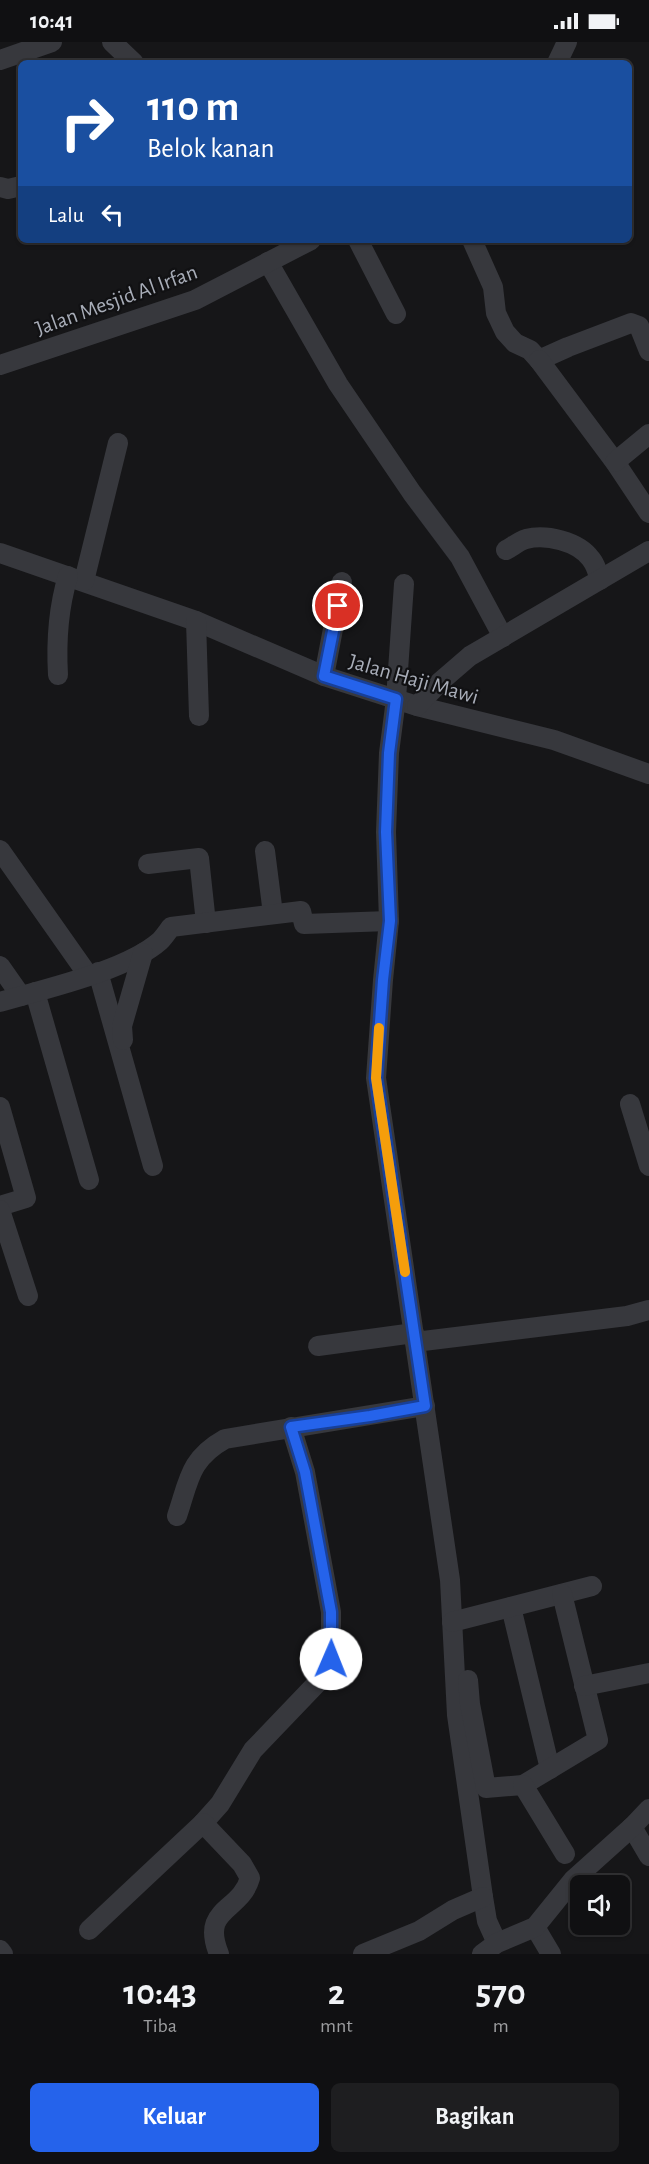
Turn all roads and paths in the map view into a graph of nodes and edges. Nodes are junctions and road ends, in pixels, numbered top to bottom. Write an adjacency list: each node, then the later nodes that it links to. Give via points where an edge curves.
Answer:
1 (52, 42): 4 (street)
2 (112, 42): 5 (street)
3 (567, 42): 6 (street)
4 (0, 60)
5 (131, 60)
6 (558, 60)
7 (0, 187): 8 (street)
8 (18, 187)
9 (305, 243): 12 (street, Jalan Mesjid Al Irfan)
10 (360, 243): 13 (street)
11 (473, 243): 15 (street, via 493,287 496,313 505,332)
12 (268, 262): 16 (street, Jalan Mesjid Al Irfan, via 195,300); 29 (street, via 338,384 460,557)
13 (396, 314)
14 (649, 351): 15 (street, via 639,326 631,323)
15 (539, 360): 19 (street)
16 (0, 365)
17 (649, 434): 19 (street)
18 (118, 443): 24 (street)
19 (615, 462): 20 (street)
20 (649, 513)
21 (506, 550): 25 (street, via 524,539 555,539 590,557)
22 (649, 551): 25 (street)
23 (0, 553): 24 (street, Jalan Haji Mawi)
24 (76, 578): 28 (street, Jalan Haji Mawi); 30 (street, via 60,600)
25 (600, 580): 29 (street)
26 (342, 582): 31 (street)
27 (404, 584): 32 (street)
28 (196, 621): 31 (street, Jalan Haji Mawi); 34 (street)
29 (503, 637): 33 (street, via 471,656)
30 (58, 675)
31 (324, 676): 32 (street, Jalan Haji Mawi)
32 (396, 699): 33 (street, Jalan Haji Mawi); 40 (street, via 386,832)
33 (417, 706): 35 (street, Jalan Haji Mawi, via 554,740)
34 (199, 716)
35 (649, 774)
36 (0, 850): 46 (street)
37 (265, 852): 39 (street)
38 (148, 864): 41 (street, via 199,858)
39 (273, 914): 41 (street); 42 (street, via 301,911)
40 (390, 921): 42 (street); 58 (street, via 376,1078)
41 (206, 922): 44 (street, via 171,927)
42 (304, 924): 43 (street)
43 (190, 936)
44 (143, 953): 46 (street); 49 (street, via 122,1026)
45 (0, 966): 47 (street)
46 (93, 973): 47 (street); 49 (street)
47 (28, 994): 48 (street); 54 (street)
48 (0, 1002)
49 (124, 1062): 52 (street)
50 (630, 1104): 53 (street)
51 (0, 1107): 55 (street, via 26,1198)
52 (153, 1166)
53 (649, 1166)
54 (89, 1180)
55 (0, 1208): 56 (street)
56 (28, 1296)
57 (649, 1310): 58 (street, via 627,1316)
58 (414, 1337): 59 (street); 60 (street)
59 (318, 1346)
60 (425, 1406): 61 (street); 66 (street)
61 (291, 1427): 62 (street, via 225,1439 207,1450 195,1464); 72 (street, via 305,1472 331,1612 331,1659 321,1679 253,1750 220,1804)
62 (177, 1516)
63 (592, 1586): 64 (street)
64 (562, 1594): 65 (street); 68 (street)
65 (511, 1607): 66 (street); 69 (street)
66 (457, 1621): 70 (street, via 486,1788); 76 (street, via 457,1715)
67 (649, 1673): 68 (street)
68 (585, 1686): 69 (street, via 597,1740)
69 (550, 1769): 70 (street)
70 (523, 1785): 74 (street)
71 (649, 1809): 73 (street)
72 (203, 1822): 78 (street); 82 (street, via 250,1878 244,1891 216,1919 213,1939)
73 (632, 1827): 75 (street); 77 (street, via 573,1880)
74 (565, 1854)
75 (649, 1857)
76 (483, 1897): 79 (street); 83 (street, via 419,1931)
77 (535, 1927): 79 (street); 84 (street)
78 (89, 1930)
79 (489, 1948)
80 (0, 1950): 81 (street)
81 (3, 1954)
82 (219, 1954)
83 (363, 1954)
84 (550, 1954)

